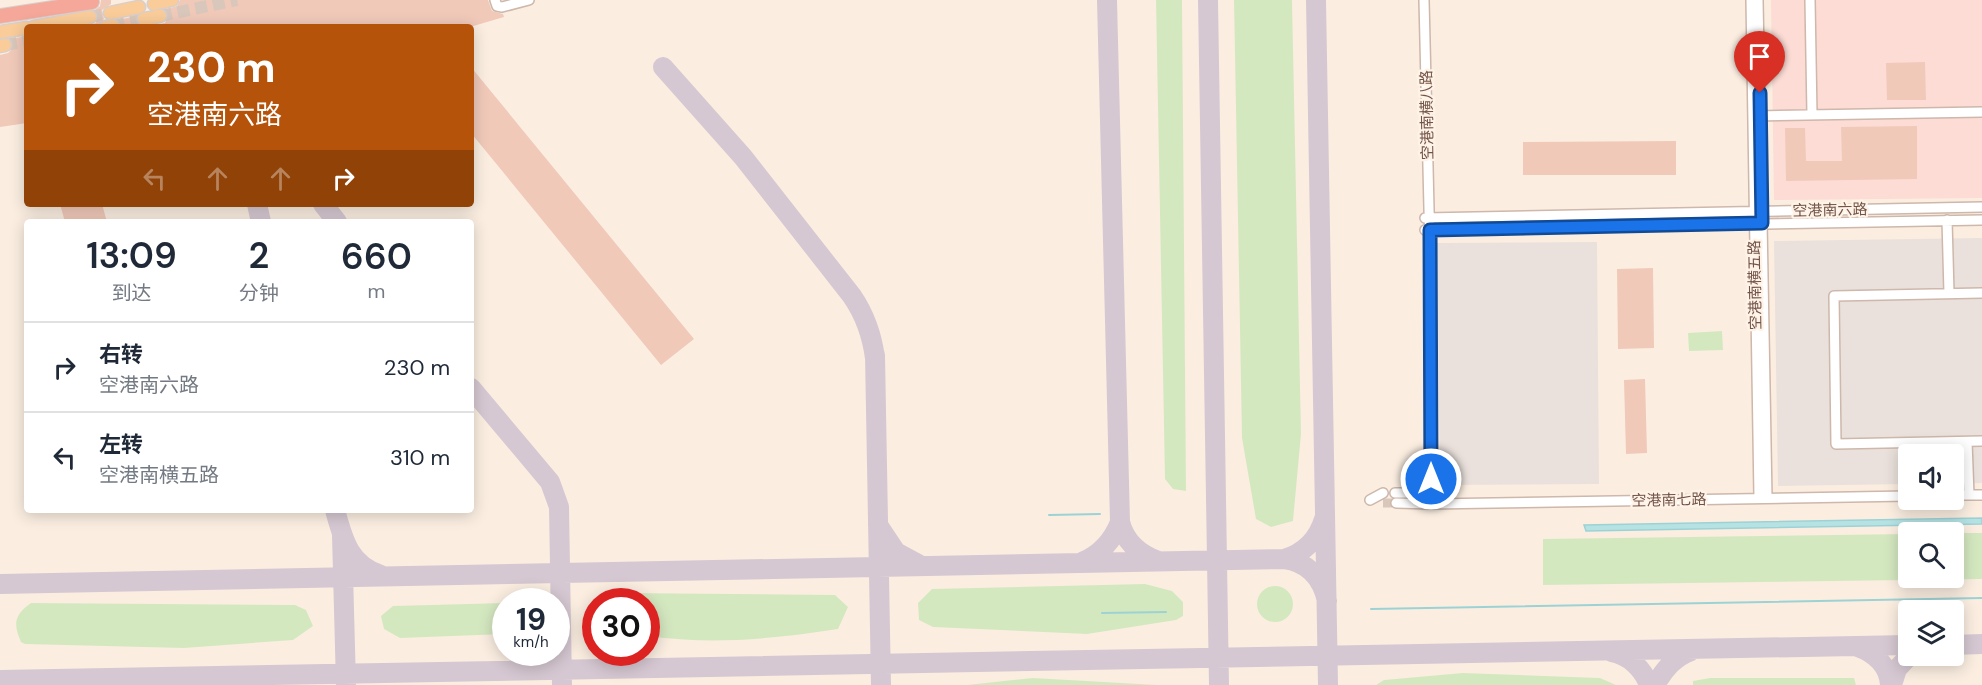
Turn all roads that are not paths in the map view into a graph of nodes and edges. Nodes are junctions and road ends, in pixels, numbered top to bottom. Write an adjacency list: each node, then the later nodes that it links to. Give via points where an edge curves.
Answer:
1 (172, 0): 9 (main road)
2 (495, 0): 3 (street, via 502,7)
3 (529, 0)
4 (1422, 0): 24 (street, 空港南横八路)
5 (1751, 0): 21 (street, 空港南横五路)
6 (1758, 0): 21 (street, 空港南横五路)
7 (1810, 0): 20 (street)
8 (92, 2): 12 (highway)
9 (154, 4)
10 (139, 7): 11 (main road)
11 (110, 13)
12 (0, 16)
13 (160, 16): 15 (main road)
14 (90, 17): 16 (main road)
15 (144, 19)
16 (51, 24)
17 (24, 28): 18 (main road)
18 (0, 32)
19 (1982, 112): 20 (street)
20 (1812, 115): 21 (street)
21 (1756, 116): 23 (street, 空港南横五路)
22 (1982, 207): 23 (street, 空港南六路)
23 (1758, 211): 24 (street, 空港南六路); 27 (street, 空港南横五路)
24 (1427, 218): 28 (street, 空港南横八路)
25 (1947, 220): 26 (street, 空港南六路); 27 (street, 空港南六路); 29 (street)
26 (1982, 220)
27 (1758, 223): 28 (street, 空港南六路); 37 (street, 空港南横五路)
28 (1427, 230): 38 (street); 38 (street, 空港南七路, via 1428,484 1417,493 1396,498)
29 (1949, 293): 30 (street); 32 (street, via 1834,296 1836,444)
30 (1982, 293)
31 (1982, 441): 32 (street)
32 (1967, 442): 34 (street)
33 (1964, 495): 34 (street)
34 (1969, 495): 35 (street)
35 (1982, 495)
36 (1898, 496): 37 (street, 空港南七路)
37 (1763, 498): 38 (street, 空港南七路)
38 (1431, 504)

